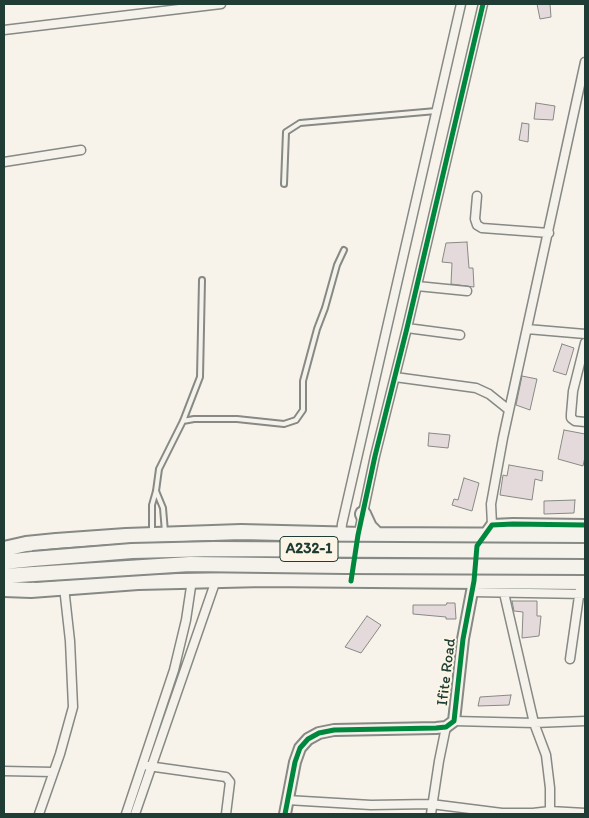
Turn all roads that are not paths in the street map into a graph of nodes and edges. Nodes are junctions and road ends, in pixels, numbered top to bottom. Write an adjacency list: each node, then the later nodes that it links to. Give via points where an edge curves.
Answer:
1 (221, 4): 4 (street)
2 (461, 4): 6 (street)
3 (483, 4): 14 (street)
4 (4, 30)
5 (585, 62): 11 (street)
6 (436, 111): 9 (lane, via 300,123 286,132); 29 (street)
7 (81, 150): 8 (street)
8 (4, 162)
9 (284, 184)
10 (477, 196): 11 (street, via 475,219 482,228)
11 (549, 233): 17 (street)
12 (344, 250): 23 (lane, via 312,345 303,381 303,410 296,420 284,424 237,419)
13 (202, 280): 23 (lane, via 200,377)
14 (417, 286): 15 (street); 16 (street)
15 (467, 291)
16 (407, 328): 19 (street); 21 (street)
17 (527, 329): 18 (street); 22 (street)
18 (585, 334)
19 (460, 335)
20 (585, 343): 24 (street, via 570,414 575,421)
21 (394, 377): 22 (street, via 476,388); 26 (street)
22 (509, 410): 32 (street)
23 (183, 421): 25 (lane, via 159,468)
24 (585, 422)
25 (156, 491): 28 (lane, via 152,505); 28 (lane, via 163,508)
26 (363, 514): 30 (street); 31 (highway)
27 (585, 525): 32 (street, via 506,524)
28 (159, 535): 29 (highway, via 241,532); 34 (highway, via 56,541)
29 (341, 535): 30 (highway); 41 (street)
30 (358, 535): 31 (highway); 41 (street)
31 (377, 535): 32 (highway)
32 (484, 536): 33 (highway); 43 (street, Ifite Road)
33 (585, 536)
34 (4, 549)
35 (585, 551): 36 (highway, A232-1, bridge, via 214,549 132,551)
36 (4, 562)
37 (585, 567): 38 (highway, A232-1, bridge, via 200,564)
38 (4, 576)
39 (192, 580): 40 (highway); 42 (highway); 47 (street)
40 (216, 580): 41 (highway); 48 (street)
41 (352, 581): 43 (highway)
42 (64, 586): 45 (highway); 57 (street, via 72,707)
43 (473, 587): 44 (highway); 46 (street); 54 (street, Ifite Road)
44 (583, 588): 46 (street); 51 (street)
45 (4, 590)
46 (504, 593): 53 (street)
47 (189, 604): 48 (street); 49 (street)
48 (206, 609): 50 (street)
49 (184, 629): 50 (street); 55 (street)
50 (198, 633): 55 (street)
51 (570, 659)
52 (585, 721): 53 (street)
53 (534, 723): 54 (street); 61 (street, via 546,755)
54 (450, 724): 58 (street, Ifite Road, via 436,728 334,730 308,738 294,762); 59 (street)
55 (148, 766): 64 (street); 65 (street); 66 (street, via 226,777 230,782)
56 (4, 771): 57 (street)
57 (53, 772): 63 (street)
58 (287, 800): 60 (street); 67 (street, Ifite Road)
59 (431, 804): 60 (street); 61 (street, via 502,813); 69 (street)
60 (371, 805): 68 (street)
61 (550, 813): 62 (street)
62 (585, 813)
63 (39, 814)
64 (126, 814)
65 (135, 814)
66 (226, 814)
67 (285, 814)
68 (367, 814)
69 (431, 814)

